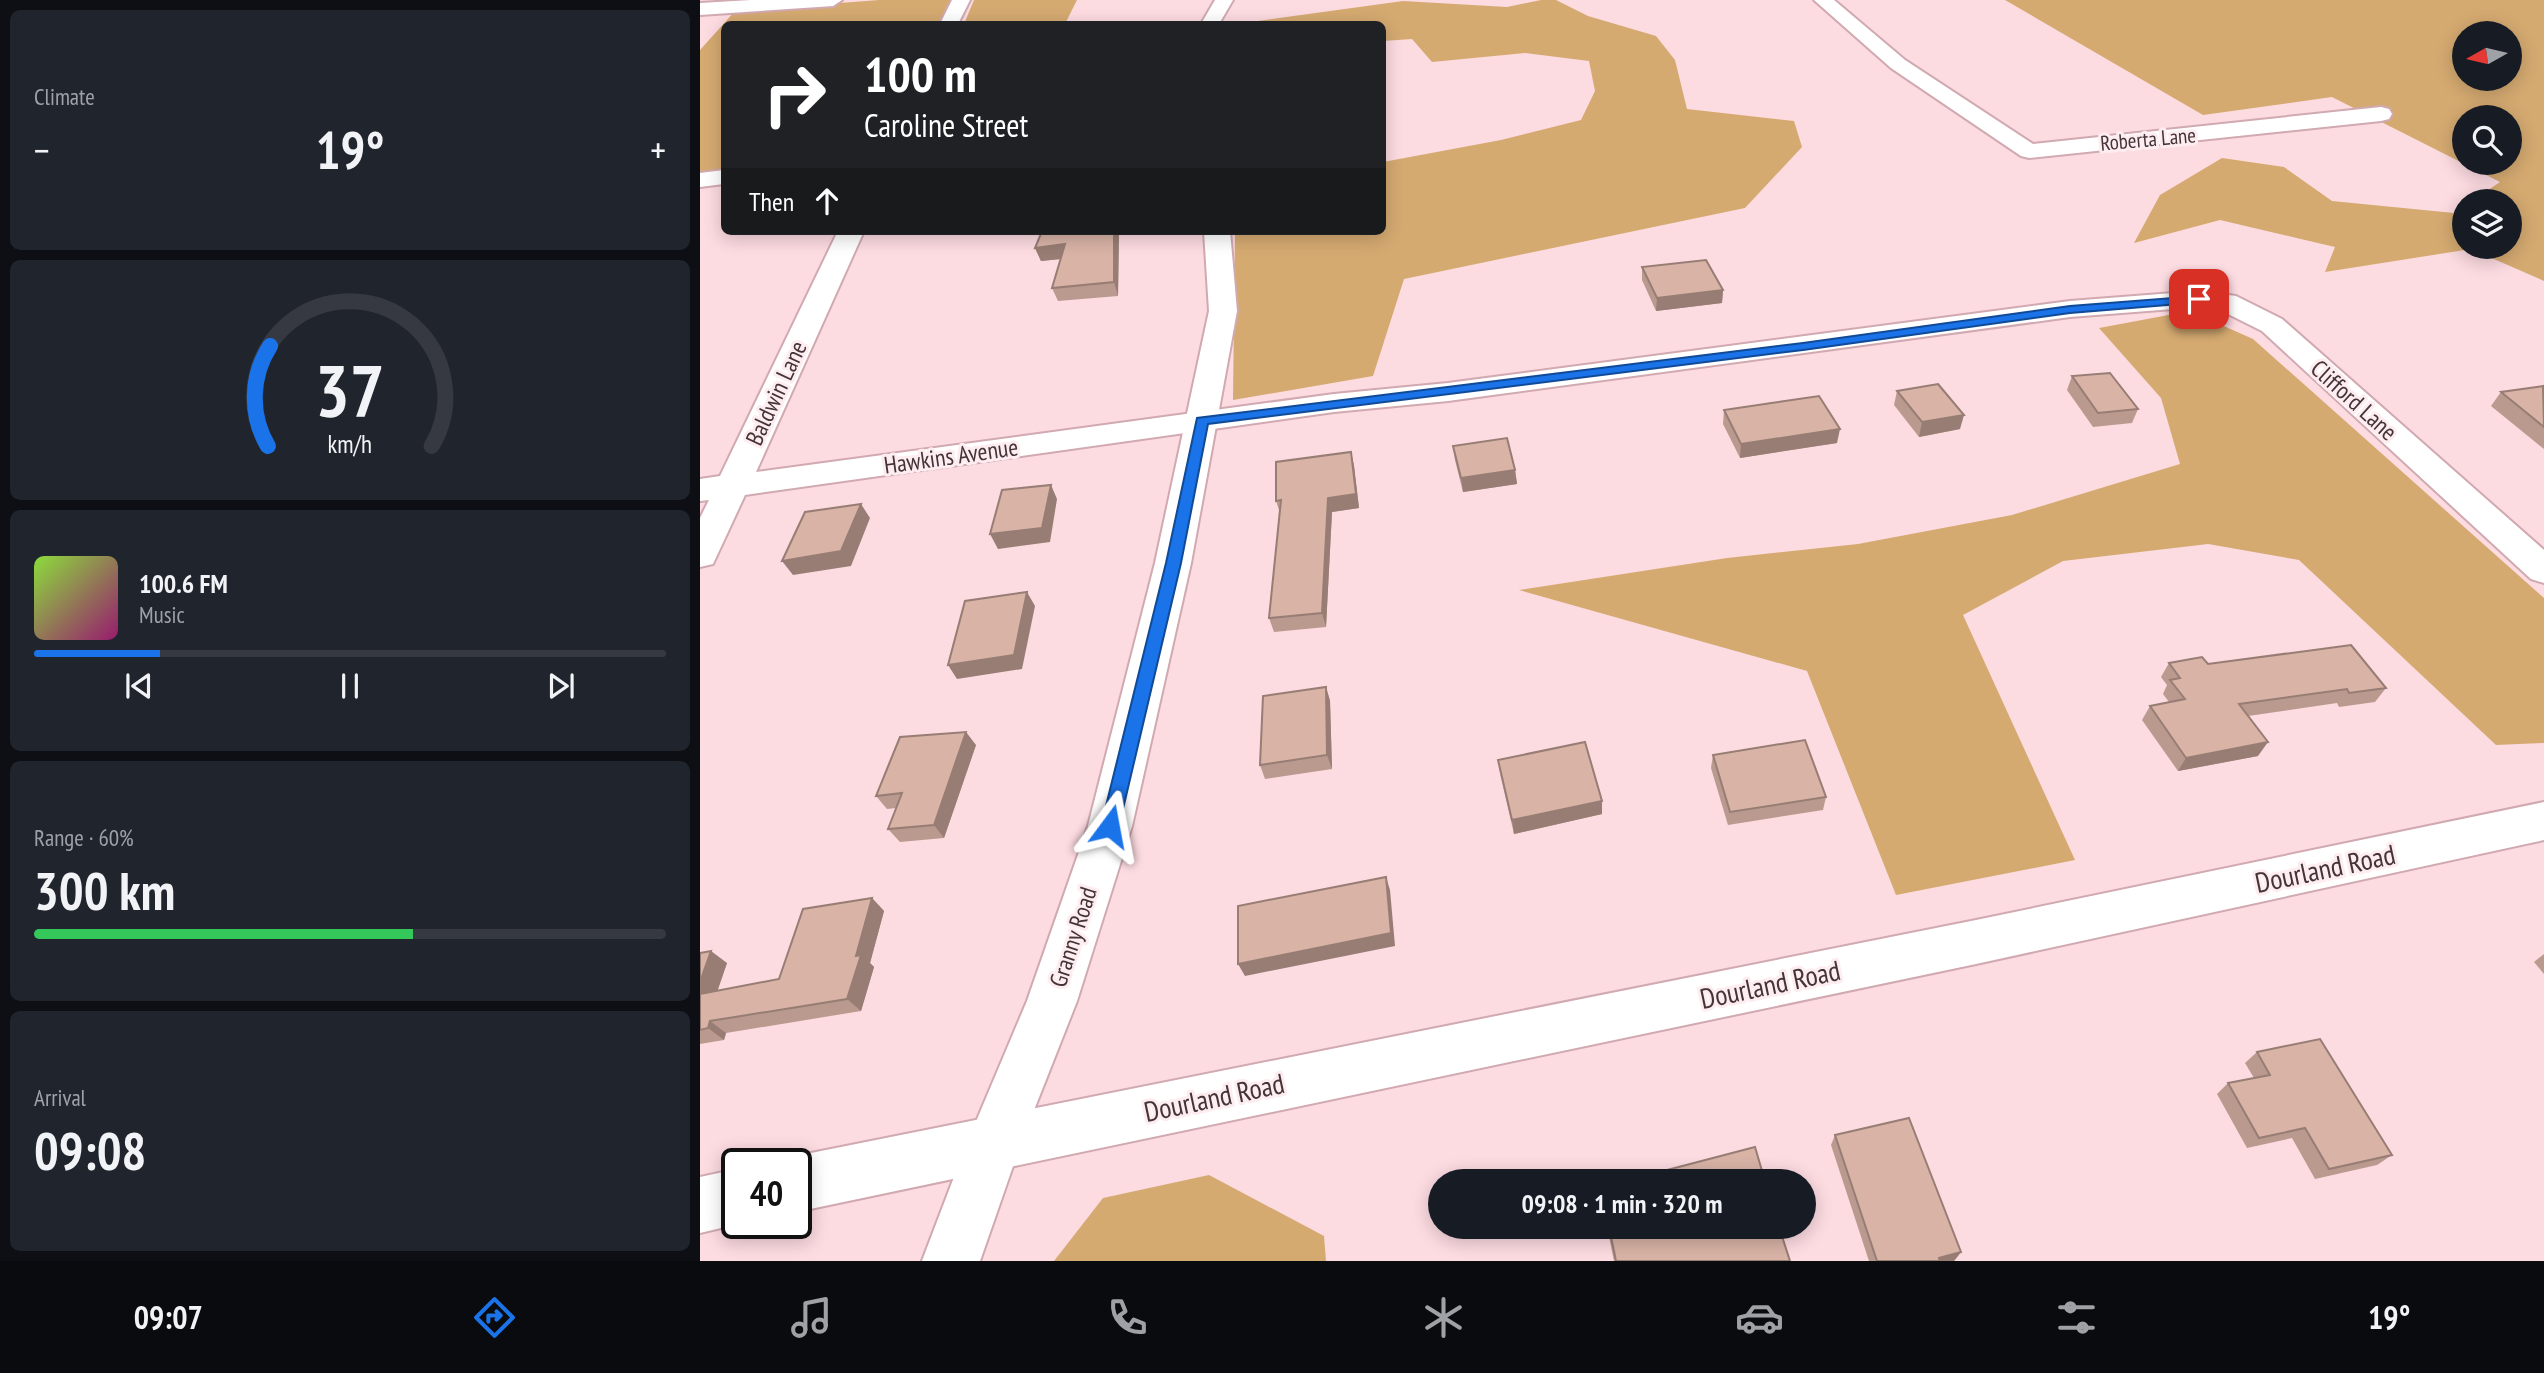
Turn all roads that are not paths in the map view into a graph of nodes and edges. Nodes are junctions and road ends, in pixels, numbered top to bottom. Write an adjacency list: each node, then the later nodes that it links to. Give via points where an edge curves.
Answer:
1 (833, 0): 5 (street)
2 (961, 0): 7 (street)
3 (1224, 0): 8 (street)
4 (1823, 0): 9 (street, Roberta Lane, via 1898,64 2029,151)
5 (729, 4): 6 (street)
6 (704, 18)
7 (950, 21)
8 (1212, 21)
9 (2381, 114)
10 (721, 177): 11 (street)
11 (700, 180)
12 (849, 235): 15 (street, Baldwin Lane)
13 (1217, 235): 14 (street, Granny Road, via 1223,311)
14 (1202, 421): 15 (street, Hawkins Avenue); 18 (street, Clifford Lane, via 2134,303 2199,299 2226,302 2272,325); 20 (street, Granny Road, via 1110,826 1052,1001)
15 (734, 486): 16 (street, Hawkins Avenue); 17 (street, Baldwin Lane)
16 (700, 490)
17 (700, 555)
18 (2544, 570)
19 (2544, 821): 20 (street, Dourland Road)
20 (994, 1143): 21 (street, Dourland Road); 24 (street, Granny Road)
21 (812, 1181)
22 (721, 1200): 23 (street)
23 (700, 1205)
24 (951, 1261)

